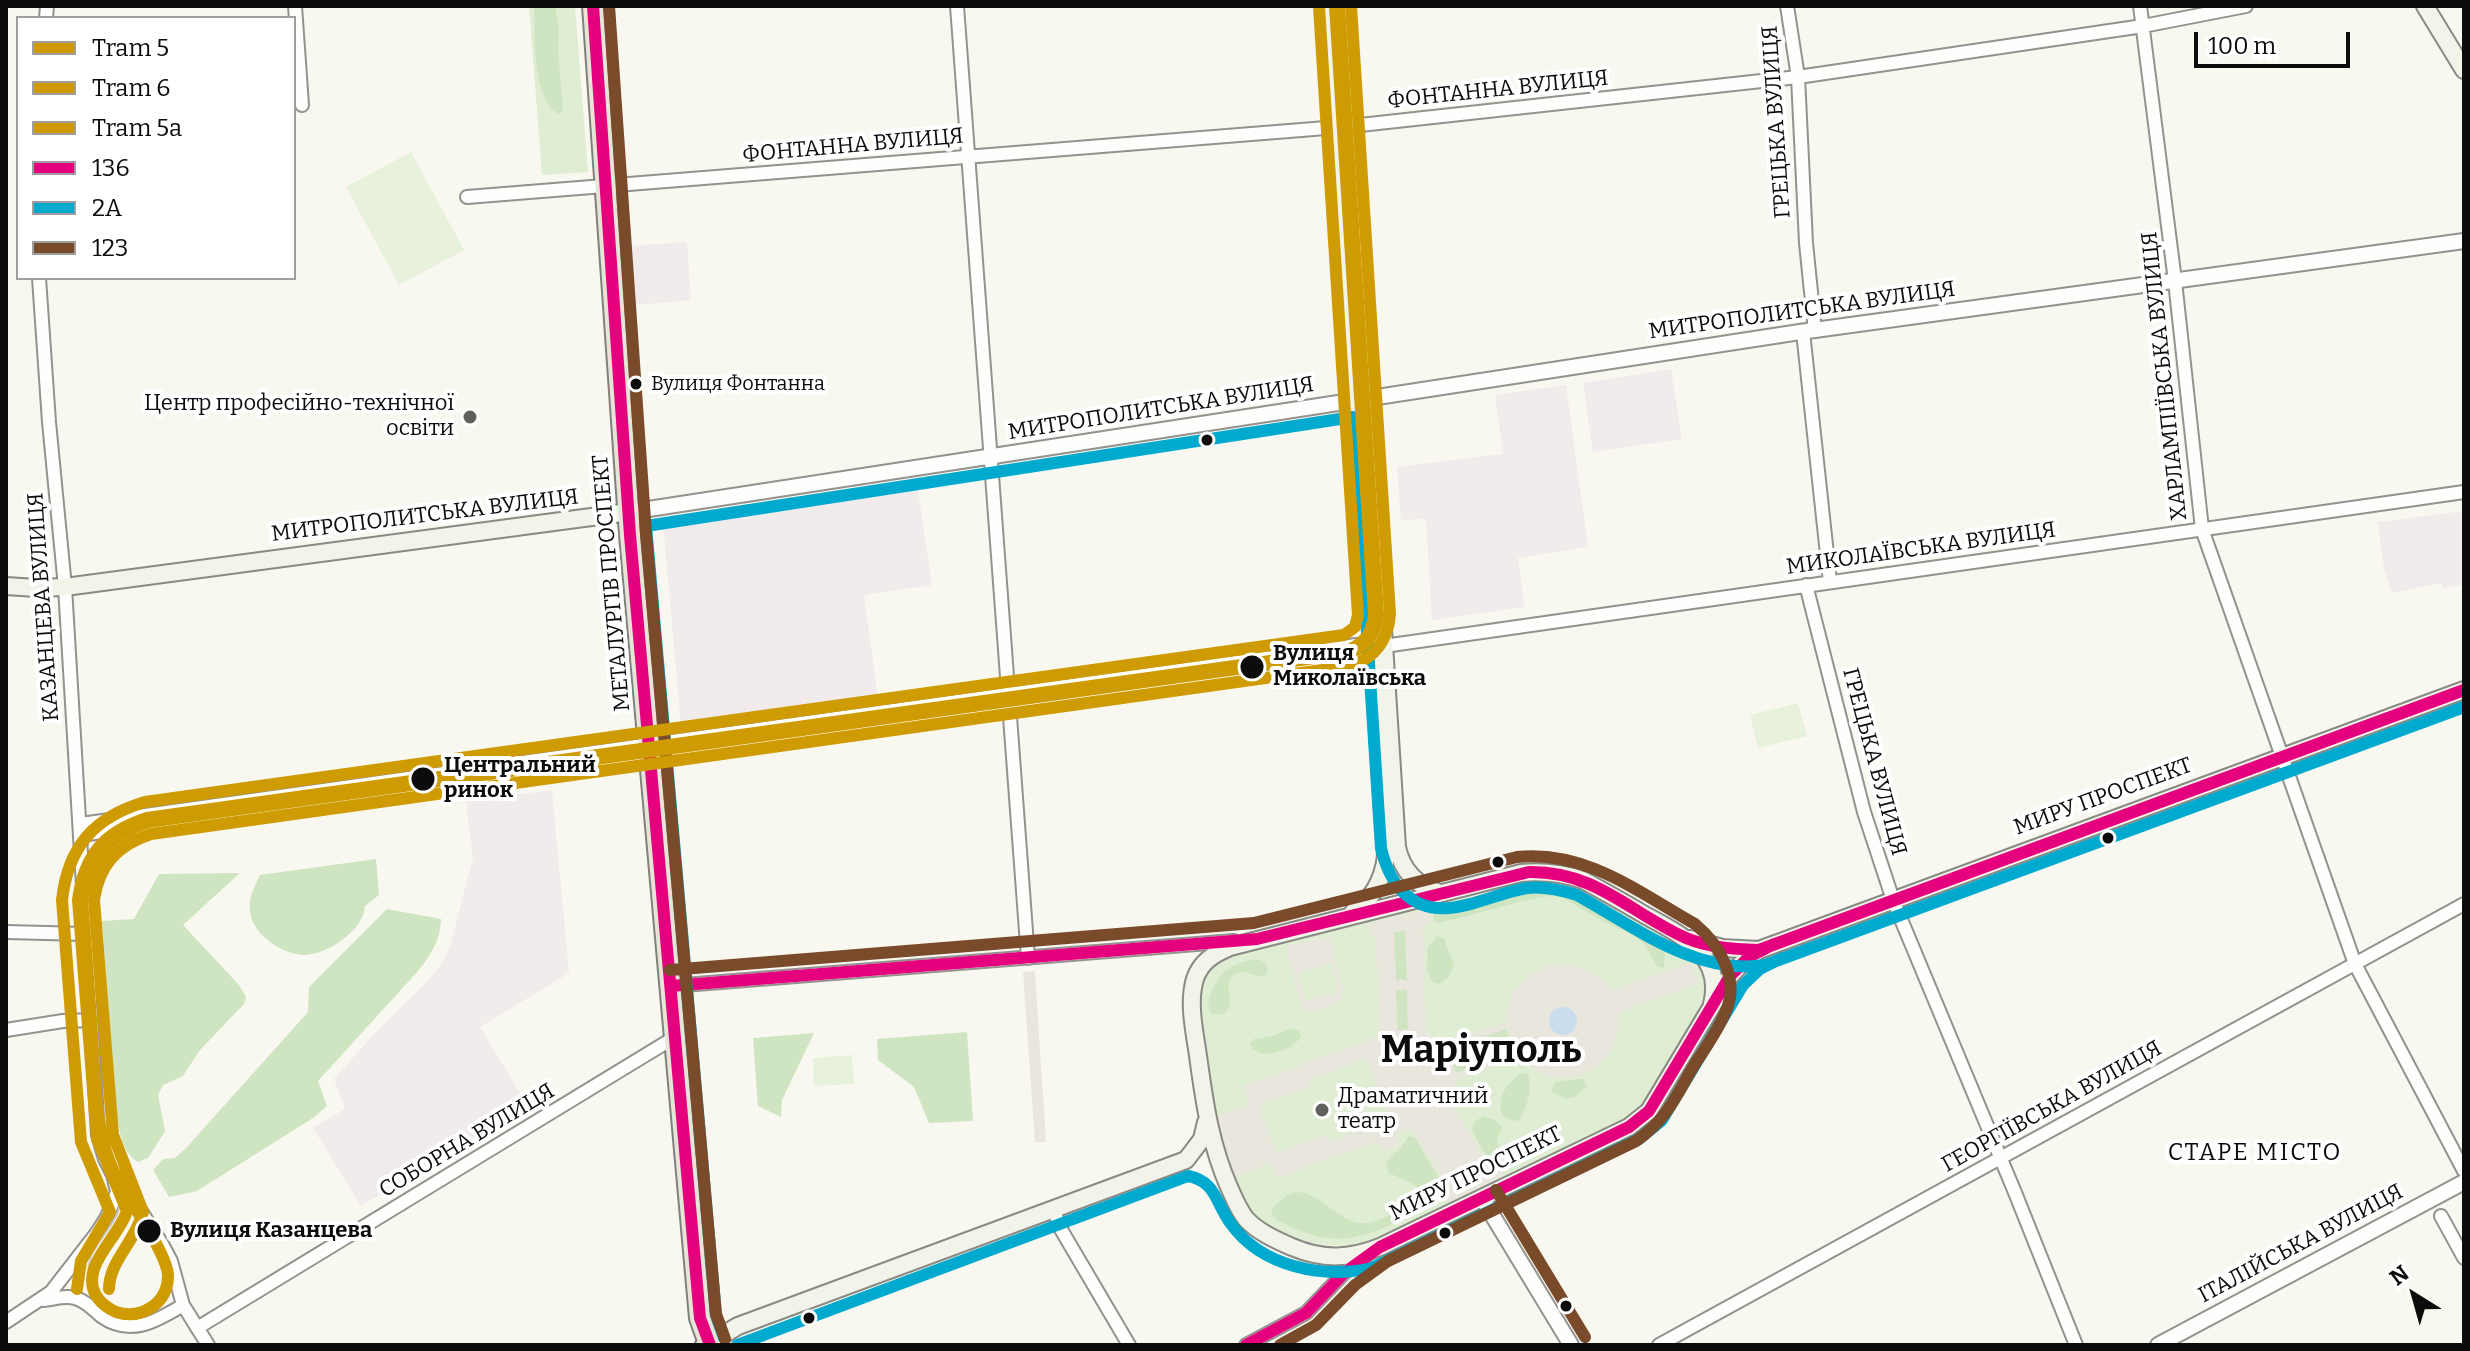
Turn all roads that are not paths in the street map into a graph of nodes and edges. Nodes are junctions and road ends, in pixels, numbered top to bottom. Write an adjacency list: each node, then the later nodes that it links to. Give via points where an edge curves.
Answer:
1 (593, 6): 16 (highway, МЕТАЛУРГІВ ПРОСПЕКТ)
2 (957, 6): 15 (street)
3 (1331, 6): 14 (main road)
4 (1343, 6): 14 (main road)
5 (1787, 6): 12 (street, ГРЕЦЬКА ВУЛИЦЯ)
6 (2140, 6): 10 (street, ХАРЛАМПІЇВСЬКА ВУЛИЦЯ)
7 (2246, 6): 10 (street, ФОНТАННА ВУЛИЦЯ)
8 (2425, 6): 11 (main road)
9 (296, 20): 13 (street)
10 (2143, 26): 12 (street, ФОНТАННА ВУЛИЦЯ); 20 (street, ХАРЛАМПІЇВСЬКА ВУЛИЦЯ)
11 (2464, 70)
12 (1798, 77): 14 (street, ФОНТАННА ВУЛИЦЯ); 21 (street, ГРЕЦЬКА ВУЛИЦЯ)
13 (302, 105)
14 (1345, 127): 15 (street, ФОНТАННА ВУЛИЦЯ); 22 (main road)
15 (969, 157): 16 (street, ФОНТАННА ВУЛИЦЯ); 23 (street)
16 (606, 186): 17 (street, ФОНТАННА ВУЛИЦЯ); 25 (highway, МЕТАЛУРГІВ ПРОСПЕКТ)
17 (467, 197)
18 (2464, 241): 20 (street, МИТРОПОЛИТСЬКА ВУЛИЦЯ)
19 (39, 280): 30 (street, КАЗАНЦЕВА ВУЛИЦЯ)
20 (2175, 281): 21 (street, МИТРОПОЛИТСЬКА ВУЛИЦЯ); 26 (street, ХАРЛАМПІЇВСЬКА ВУЛИЦЯ)
21 (1809, 331): 22 (street, МИТРОПОЛИТСЬКА ВУЛИЦЯ); 27 (street, ГРЕЦЬКА ВУЛИЦЯ)
22 (1362, 400): 23 (street, МИТРОПОЛИТСЬКА ВУЛИЦЯ); 31 (main road)
23 (991, 457): 25 (street, МИТРОПОЛИТСЬКА ВУЛИЦЯ); 33 (street)
24 (2464, 492): 26 (street, МИКОЛАЇВСЬКА ВУЛИЦЯ)
25 (629, 512): 30 (main road, МИТРОПОЛИТСЬКА ВУЛИЦЯ); 34 (highway, МЕТАЛУРГІВ ПРОСПЕКТ)
26 (2202, 529): 27 (street, МИКОЛАЇВСЬКА ВУЛИЦЯ); 35 (street, ХАРЛАМПІЇВСЬКА ВУЛИЦЯ)
27 (1830, 582): 28 (street, МИКОЛАЇВСЬКА ВУЛИЦЯ)
28 (1806, 585): 31 (street, МИКОЛАЇВСЬКА ВУЛИЦЯ); 38 (street, ГРЕЦЬКА ВУЛИЦЯ, via 1864,812)
29 (6, 586): 30 (main road, МИТРОПОЛИТСЬКА ВУЛИЦЯ)
30 (65, 587): 36 (street, КАЗАНЦЕВА ВУЛИЦЯ)
31 (1376, 647): 33 (street, МИКОЛАЇВСЬКА ВУЛИЦЯ); 37 (main road, via 1397,847 1410,876); 40 (main road, via 1385,864 1372,895)
32 (2464, 690): 35 (main road, МИРУ ПРОСПЕКТ)
33 (1009, 699): 34 (street, МИКОЛАЇВСЬКА ВУЛИЦЯ); 46 (street)
34 (650, 750): 36 (street, МИКОЛАЇВСЬКА ВУЛИЦЯ); 48 (highway, МЕТАЛУРГІВ ПРОСПЕКТ)
35 (2283, 757): 38 (main road, МИРУ ПРОСПЕКТ); 47 (street, ХАРЛАМПІЇВСЬКА ВУЛИЦЯ)
36 (81, 829): 42 (street, КАЗАНЦЕВА ВУЛИЦЯ)
37 (1440, 893): 40 (main road, МИРУ ПРОСПЕКТ); 43 (main road, МИРУ ПРОСПЕКТ, via 1521,873 1568,875)
38 (1893, 900): 45 (main road, МИРУ ПРОСПЕКТ); 54 (street, ГРЕЦЬКА ВУЛИЦЯ)
39 (2464, 904): 47 (street, ГЕОРГІЇВСЬКА ВУЛИЦЯ)
40 (1341, 918): 44 (main road, МИРУ ПРОСПЕКТ)
41 (6, 932): 42 (street)
42 (86, 934): 50 (street, КАЗАНЦЕВА ВУЛИЦЯ)
43 (1687, 938): 45 (main road, МИРУ ПРОСПЕКТ, via 1722,948); 49 (main road, МИРУ ПРОСПЕКТ, via 1710,968)
44 (1257, 939): 46 (street); 53 (main road, МИРУ ПРОСПЕКТ, via 1209,958 1194,981)
45 (1759, 950): 49 (main road, МИРУ ПРОСПЕКТ, via 1737,968)
46 (1028, 958): 48 (street)
47 (2355, 964): 54 (street, ГЕОРГІЇВСЬКА ВУЛИЦЯ); 56 (street, ХАРЛАМПІЇВСЬКА ВУЛИЦЯ)
48 (671, 986): 52 (highway, МЕТАЛУРГІВ ПРОСПЕКТ)
49 (1712, 1004): 60 (main road, МИРУ ПРОСПЕКТ, via 1640,1120)
50 (91, 1020): 51 (street); 59 (street, КАЗАНЦЕВА ВУЛИЦЯ, via 98,1135)
51 (6, 1030)
52 (675, 1037): 70 (street, СОБОРНА ВУЛИЦЯ); 71 (highway, МЕТАЛУРГІВ ПРОСПЕКТ, via 700,1318)
53 (1207, 1121): 55 (main road, via 1202,1139); 57 (main road, МИРУ ПРОСПЕКТ)
54 (2000, 1158): 76 (street, ГЕОРГІЇВСЬКА ВУЛИЦЯ); 77 (street, ГРЕЦЬКА ВУЛИЦЯ)
55 (1186, 1160): 57 (main road, via 1211,1167); 61 (main road)
56 (2464, 1171)
57 (1226, 1179): 63 (main road, МИРУ ПРОСПЕКТ, via 1248,1220 1288,1246 1339,1257)
58 (2464, 1182): 78 (street, ІТАЛІЙСЬКА ВУЛИЦЯ)
59 (121, 1190): 65 (street); 68 (street, КАЗАНЦЕВА ВУЛИЦЯ, via 171,1261)
60 (1482, 1198): 63 (main road, МИРУ ПРОСПЕКТ); 75 (street)
61 (1054, 1209): 71 (main road, via 738,1326); 73 (street)
62 (2441, 1216): 64 (street)
63 (1380, 1247): 74 (street, via 1344,1273 1306,1313)
64 (2464, 1258)
65 (67, 1272): 66 (street); 67 (street)
66 (76, 1298): 67 (street); 68 (street, via 109,1321 133,1327)
67 (40, 1301): 69 (street)
68 (183, 1305): 70 (street, КАЗАНЦЕВА ВУЛИЦЯ)
69 (6, 1322)
70 (197, 1328): 72 (street, КАЗАНЦЕВА ВУЛИЦЯ)
71 (709, 1344)
72 (208, 1345)
73 (1129, 1345)
74 (1246, 1345)
75 (1571, 1345)
76 (1659, 1345)
77 (2076, 1345)
78 (2158, 1345)

